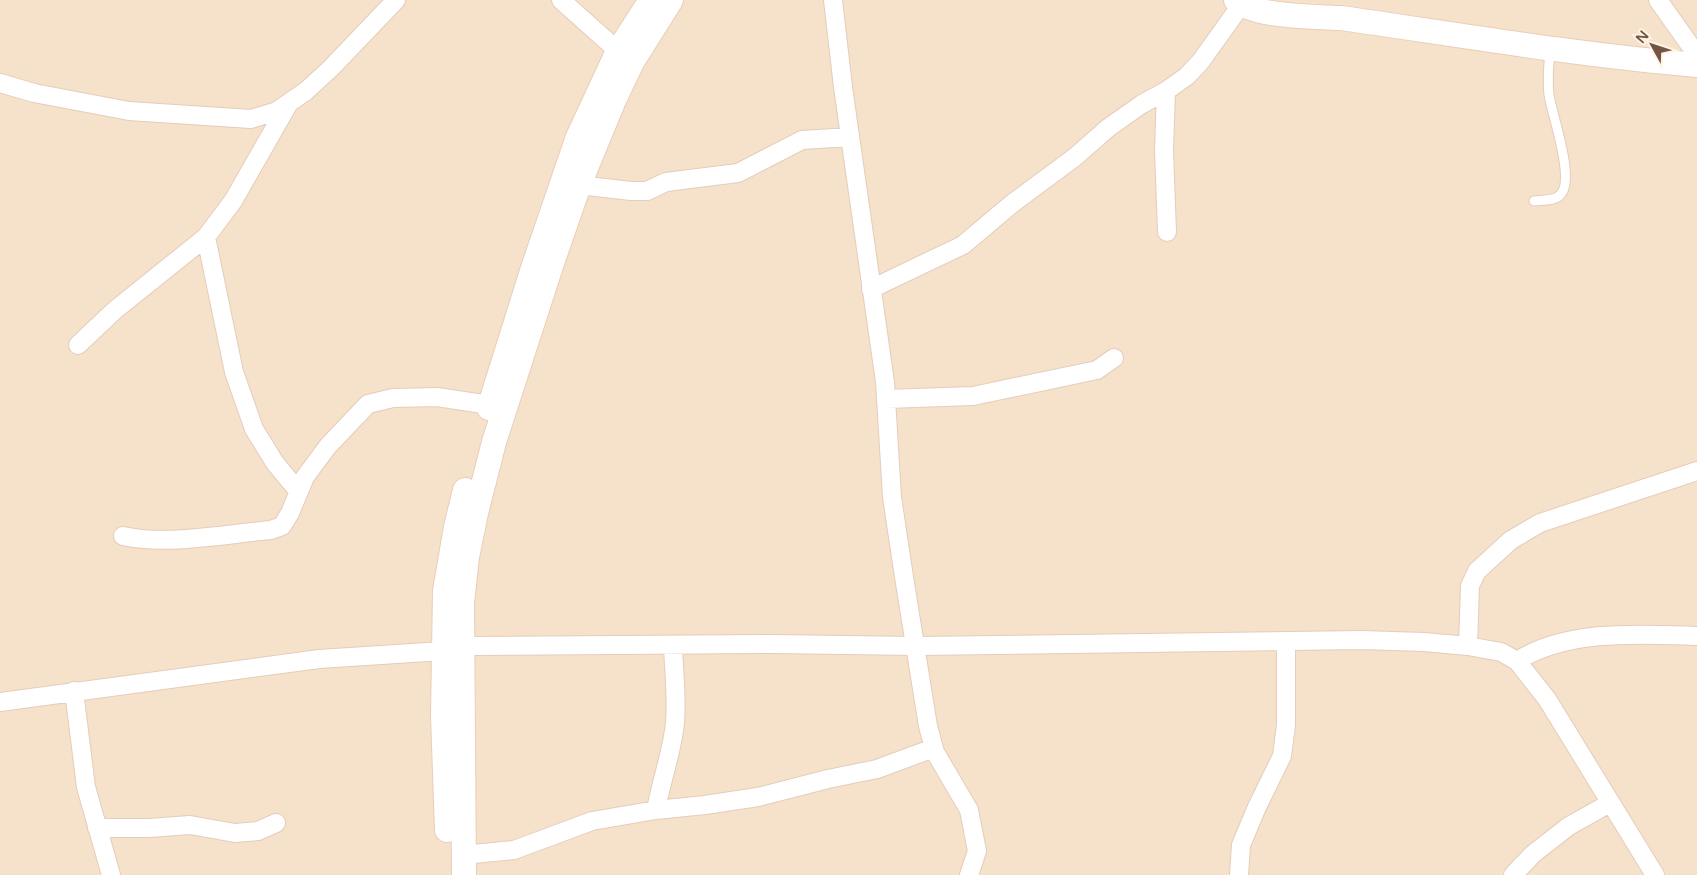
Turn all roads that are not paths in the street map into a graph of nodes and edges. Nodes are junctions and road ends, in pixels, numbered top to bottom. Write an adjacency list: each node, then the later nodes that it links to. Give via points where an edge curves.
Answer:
1 (396, 0): 14 (street, via 331,68)
2 (561, 0): 9 (street)
3 (651, 0): 9 (main road)
4 (671, 0): 16 (main road, via 632,62)
5 (833, 0): 15 (street)
6 (1658, 0): 10 (street)
7 (1238, 2): 8 (main road, via 1258,10 1341,18); 13 (street, via 1201,60 1188,76)
8 (1550, 48): 11 (main road); 17 (lane, via 1549,94 1566,181 1561,195)
9 (618, 51): 24 (main road, via 575,146)
10 (1697, 55)
11 (1697, 65)
12 (0, 83): 14 (street, via 34,94 129,111 251,119 277,111)
13 (1166, 91): 18 (street); 20 (street, via 1108,128 963,245)
14 (290, 102): 19 (street, via 232,201)
15 (850, 137): 16 (street, via 802,140 738,173 666,182 647,191); 20 (street)
16 (579, 185): 33 (main road, via 494,442 467,557)
17 (1534, 201)
18 (1167, 232)
19 (206, 237): 21 (street); 26 (street, via 234,372 254,429 275,463)
20 (872, 289): 23 (street)
21 (78, 344)
22 (1114, 358): 23 (street, via 1097,370 973,396)
23 (886, 399): 31 (street, via 892,497)
24 (490, 405): 26 (street, via 436,397 393,398 368,404 328,446 305,477); 33 (main road, via 456,527 445,591)
25 (1697, 472): 32 (street, via 1540,523 1511,540 1477,571 1470,586)
26 (299, 492): 27 (street, via 282,526 271,530 174,539 140,540)
27 (123, 536)
28 (1697, 636): 34 (street, via 1599,637 1544,647)
29 (1286, 642): 31 (street); 32 (street, via 1380,641); 46 (street, via 1286,725 1282,756 1241,845)
30 (673, 646): 31 (street); 33 (street); 39 (street, via 675,722)
31 (916, 646): 37 (street)
32 (1468, 646): 34 (street, via 1502,652)
33 (453, 649): 35 (street, via 318,659); 42 (main road, via 461,697); 44 (main road)
34 (1517, 661): 38 (street, via 1546,700)
35 (74, 692): 36 (street); 41 (street, via 86,787)
36 (0, 702)
37 (934, 748): 39 (street, via 878,769 758,797); 45 (street, via 969,810 977,851)
38 (1610, 803): 47 (street, via 1568,826); 48 (street)
39 (656, 810): 42 (street, via 592,821)
40 (276, 823): 41 (street, via 258,831 235,833 190,825)
41 (97, 828): 43 (street)
42 (464, 865)
43 (111, 875)
44 (448, 875)
45 (969, 875)
46 (1239, 875)
47 (1513, 875)
48 (1655, 875)

